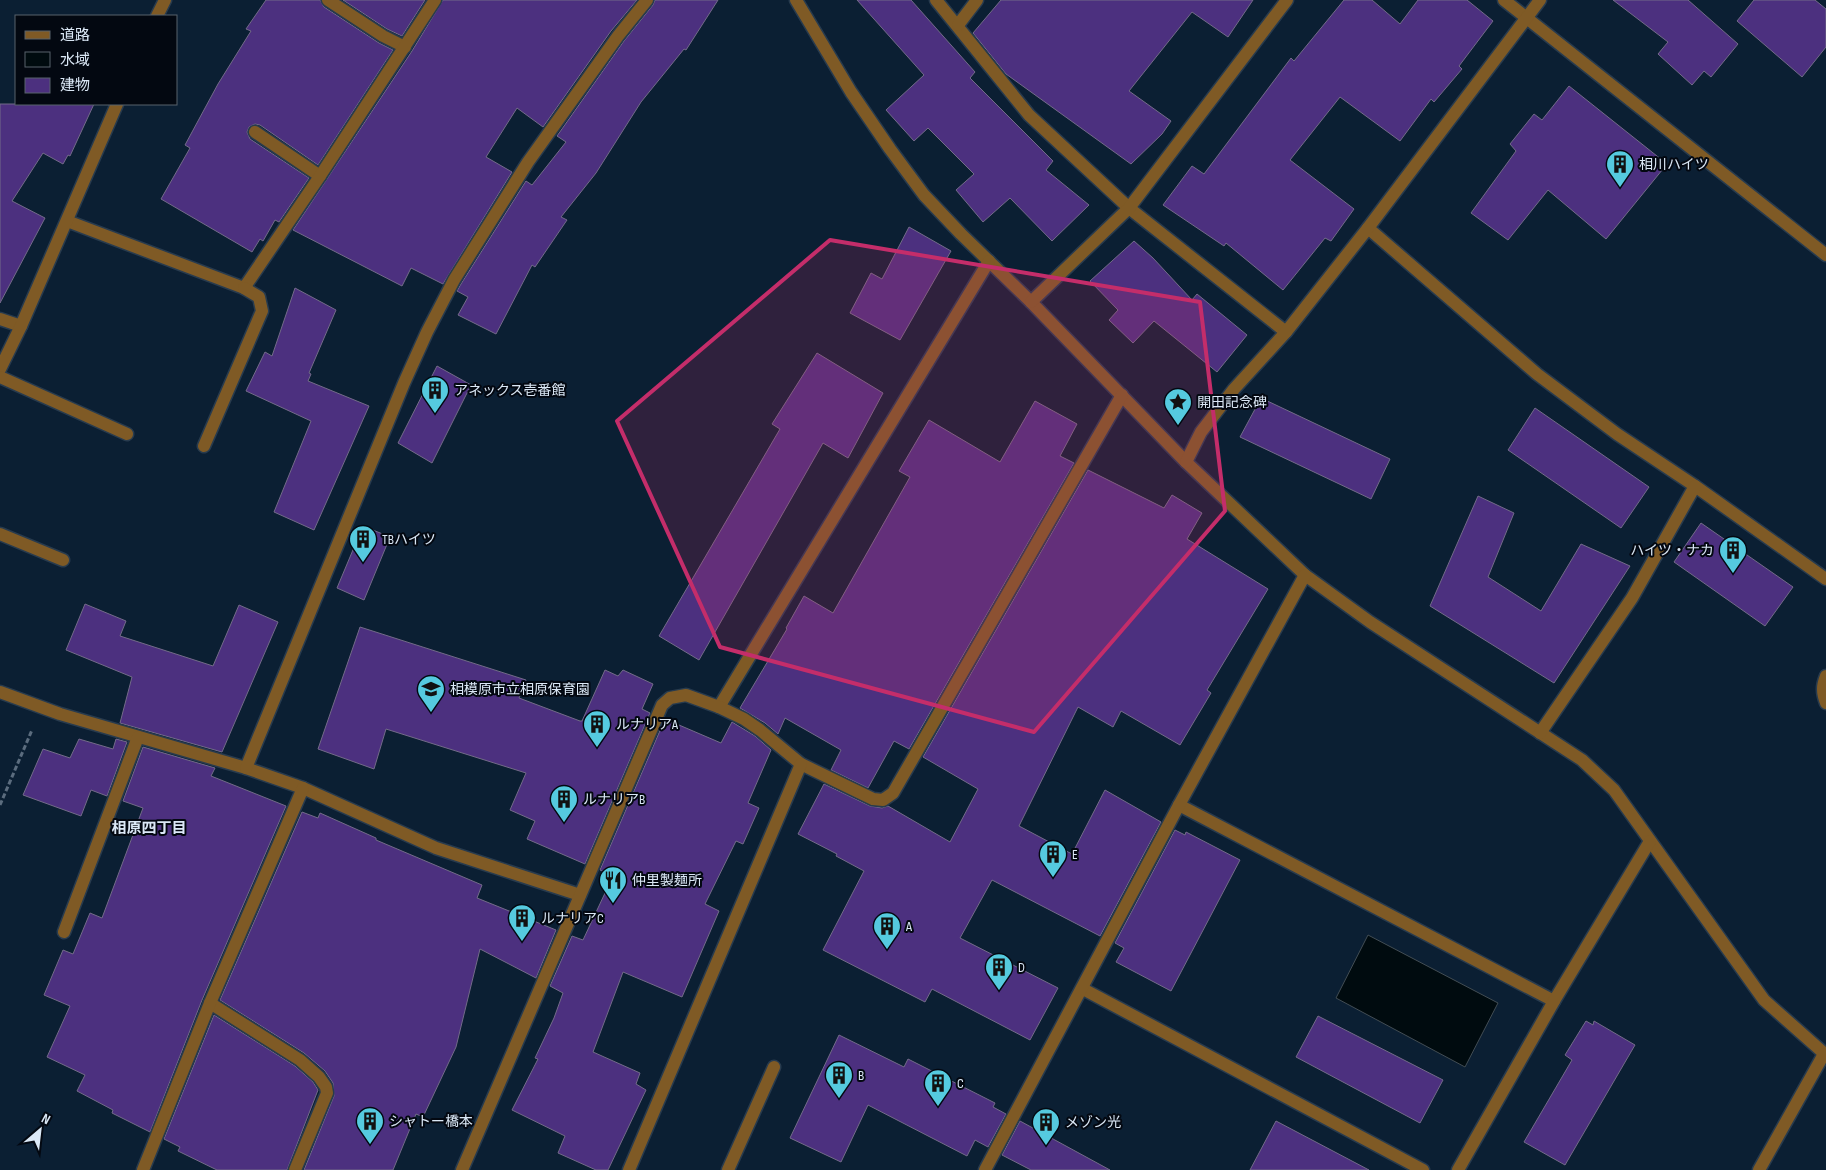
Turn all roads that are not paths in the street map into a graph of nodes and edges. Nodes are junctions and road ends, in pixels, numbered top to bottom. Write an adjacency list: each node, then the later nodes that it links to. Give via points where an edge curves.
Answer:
1 (165, 0): 11 (street)
2 (328, 0): 14 (street)
3 (434, 0): 14 (street)
4 (647, 0): 46 (street, via 528,162 454,280 426,332)
5 (796, 0): 22 (street, via 851,92 924,195)
6 (936, 0): 13 (street)
7 (977, 0): 13 (street)
8 (1287, 0): 18 (street)
9 (1504, 0): 12 (street)
10 (1540, 0): 12 (street)
11 (158, 15)
12 (1526, 18): 20 (street); 21 (street)
13 (958, 25): 18 (street, via 1028,115)
14 (405, 47): 17 (street)
15 (117, 105): 19 (street)
16 (255, 132): 17 (street)
17 (320, 176): 23 (street)
18 (1129, 208): 24 (street); 27 (street)
19 (67, 221): 23 (street); 26 (street)
20 (1368, 228): 27 (street); 34 (street, via 1537,374 1617,434)
21 (1826, 255)
22 (989, 261): 24 (street); 42 (street)
23 (244, 288): 32 (street, via 259,297 262,311)
24 (1031, 302): 30 (street)
25 (0, 319): 26 (street)
26 (21, 326): 28 (street)
27 (1286, 332): 33 (street, via 1234,389 1207,425)
28 (0, 369)
29 (0, 377): 31 (street)
30 (1122, 395): 33 (street); 45 (street, via 893,793 883,800 873,799)
31 (127, 434)
32 (204, 446)
33 (1186, 462): 37 (street)
34 (1695, 486): 38 (street); 43 (street, via 1632,598)
35 (0, 534): 36 (street)
36 (63, 560)
37 (1305, 575): 43 (street, via 1370,622); 48 (street)
38 (1826, 579)
39 (1826, 676): 41 (street, via 1822,685)
40 (0, 692): 44 (street)
41 (1826, 702)
42 (719, 707): 45 (street, via 760,730); 50 (street, via 686,695 670,698 662,705)
43 (1540, 733): 49 (street, via 1582,760 1614,790)
44 (138, 737): 46 (street); 51 (street)
45 (801, 764): 60 (street)
46 (246, 768): 47 (street)
47 (303, 788): 50 (street, via 436,848); 54 (street)
48 (1178, 805): 52 (street); 53 (street)
49 (1650, 840): 53 (street); 55 (street, via 1764,1000)
50 (580, 895): 59 (street)
51 (64, 932)
52 (1082, 989): 62 (street); 63 (street)
53 (1554, 1001): 64 (street)
54 (210, 1003): 57 (street); 58 (street, via 300,1060 326,1087 327,1093)
55 (1825, 1054): 65 (street)
56 (774, 1067): 61 (street)
57 (143, 1170)
58 (295, 1170)
59 (462, 1170)
60 (629, 1170)
61 (728, 1170)
62 (985, 1170)
63 (1423, 1170)
64 (1458, 1170)
65 (1759, 1170)

